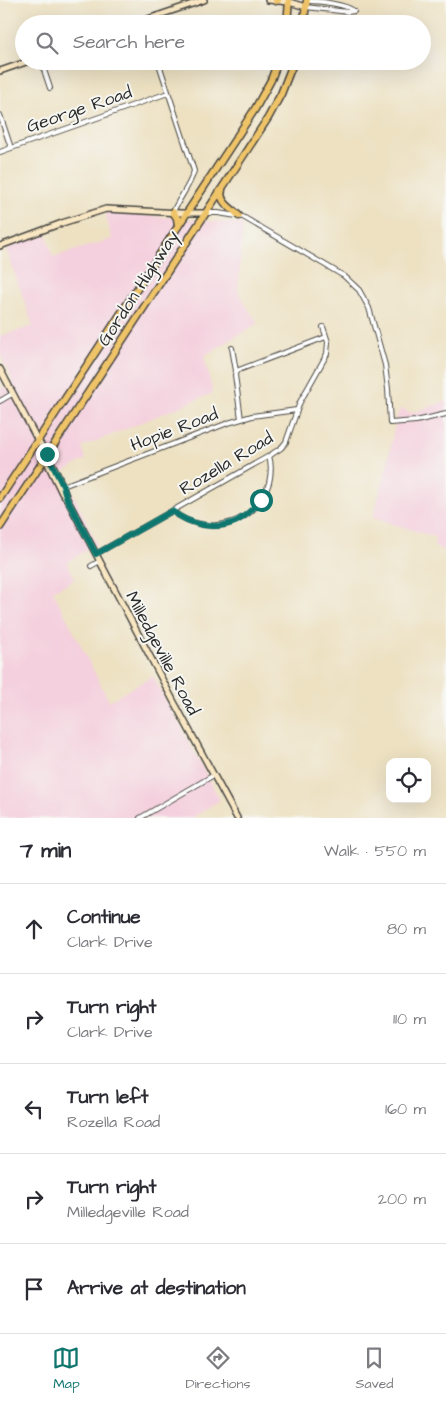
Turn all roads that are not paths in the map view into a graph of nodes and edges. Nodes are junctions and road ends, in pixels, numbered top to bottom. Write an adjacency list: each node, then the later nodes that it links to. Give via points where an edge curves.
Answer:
1 (204, 0): 7 (street)
2 (268, 0): 3 (street)
3 (277, 0): 4 (street)
4 (289, 1): 5 (street); 8 (highway)
5 (306, 3): 6 (street)
6 (332, 7): 6 (street, via 348,12 354,11 349,7)
7 (164, 15)
8 (288, 15)
9 (15, 66): 14 (street)
10 (44, 70): 15 (street)
11 (161, 70): 16 (street)
12 (274, 70): 22 (highway, Gordon Highway, via 262,98)
13 (291, 70): 20 (highway, Gordon Highway, via 275,106)
14 (0, 71)
15 (50, 88)
16 (168, 93): 18 (street, George Road); 21 (street, via 194,171)
17 (0, 115): 18 (street)
18 (11, 148): 19 (street, George Road)
19 (0, 152)
20 (224, 185): 23 (highway, Gordon Highway); 24 (highway, via 222,200)
21 (173, 212): 22 (street); 25 (highway); 26 (street, via 106,209)
22 (187, 213): 23 (street); 25 (highway, Gordon Highway)
23 (206, 213): 24 (street); 38 (highway, Gordon Highway)
24 (239, 216): 35 (street, via 344,276 359,290 369,308 385,365 390,423)
25 (178, 226): 37 (highway, Gordon Highway)
26 (0, 246)
27 (323, 327): 28 (street, Rozella Road)
28 (326, 337): 31 (street); 34 (street, Rozella Road, via 327,354)
29 (232, 348): 31 (street)
30 (0, 369): 32 (street, Milledgeville Road)
31 (236, 371): 36 (street)
32 (12, 394): 33 (street); 37 (street, Milledgeville Road)
33 (0, 401)
34 (297, 410): 36 (street, Hopie Road); 39 (street, Rozella Road, via 286,442)
35 (446, 414)
36 (241, 419): 40 (street, Hopie Road)
37 (38, 440): 38 (street, Milledgeville Road); 41 (highway, Gordon Highway)
38 (46, 456): 40 (street, Milledgeville Road); 42 (street, Milledgeville Road); 44 (highway, Gordon Highway)
39 (269, 456): 43 (street, Rozella Road); 43 (street, via 271,476 263,496 237,520 227,524 202,525)
40 (63, 486): 42 (street, Milledgeville Road)
41 (0, 498)
42 (67, 499): 45 (street, Milledgeville Road)
43 (172, 511): 45 (street, Rozella Road)
44 (0, 527)
45 (96, 554): 46 (street, Milledgeville Road)
46 (100, 561): 47 (street); 48 (street, Milledgeville Road)
47 (91, 566)
48 (214, 775): 49 (street); 50 (street, Milledgeville Road)
49 (140, 818)
50 (237, 818)

